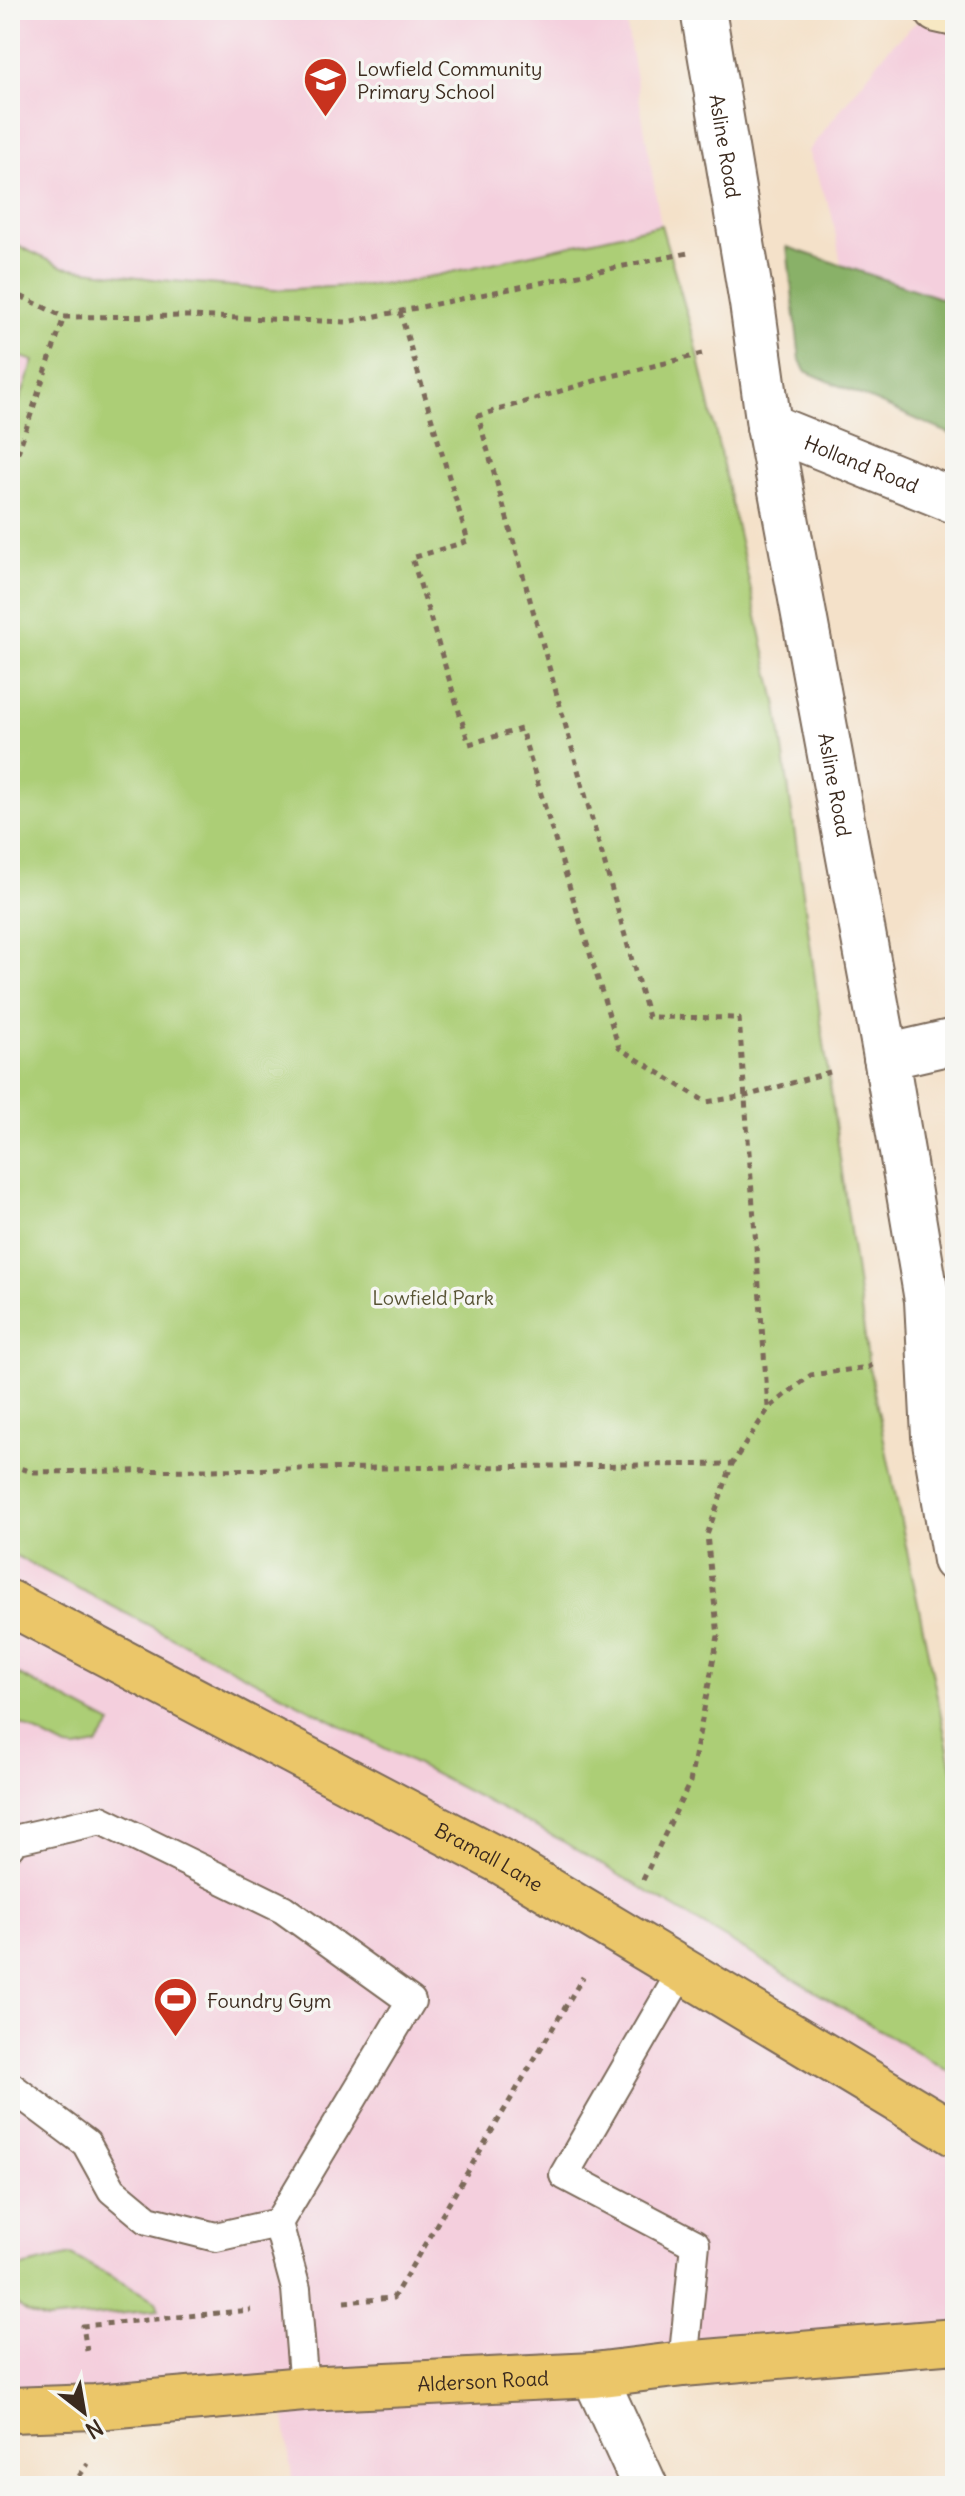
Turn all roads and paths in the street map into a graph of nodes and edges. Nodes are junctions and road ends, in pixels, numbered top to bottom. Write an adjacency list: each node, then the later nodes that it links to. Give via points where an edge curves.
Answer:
1 (703, 10): 9 (street, Asline Road)
2 (937, 10): 3 (main road)
3 (955, 14)
4 (692, 252): 6 (path)
5 (10, 291): 7 (path)
6 (400, 312): 7 (path, via 347,322); 15 (path, via 468,541 412,558 469,744 521,729 619,1048 706,1102)
7 (64, 317): 10 (path)
8 (707, 353): 15 (path, via 478,416 648,1017 739,1018)
9 (769, 426): 11 (street, Holland Road); 13 (street, Asline Road)
10 (10, 476)
11 (955, 501)
12 (955, 1041): 13 (street)
13 (886, 1057): 20 (street, Asline Road, via 927,1300 934,1436)
14 (835, 1071): 15 (path)
15 (746, 1096): 17 (path)
16 (878, 1360): 17 (path, via 869,1367 811,1375)
17 (769, 1408): 18 (path)
18 (732, 1464): 19 (path, via 32,1472); 23 (path, via 707,1535 718,1636 690,1782 646,1874)
19 (10, 1465)
20 (955, 1560)
21 (10, 1603): 23 (highway, Bramall Lane, via 502,1862)
22 (10, 1846): 27 (lane, via 14,1840 101,1820 283,1909 411,2001)
23 (611, 1929): 24 (highway, Bramall Lane); 28 (path, via 393,2298)
24 (682, 1971): 26 (highway, Bramall Lane); 30 (lane, via 564,2175 695,2244)
25 (10, 2086): 27 (lane, via 86,2143 112,2190 148,2220 216,2237)
26 (955, 2134)
27 (278, 2223): 28 (lane)
28 (297, 2306): 32 (lane); 33 (path, via 83,2326)
29 (955, 2341): 30 (highway, Alderson Road)
30 (683, 2364): 31 (highway, Alderson Road)
31 (594, 2375): 32 (highway, Alderson Road); 35 (street)
32 (304, 2389): 33 (highway, Alderson Road)
33 (95, 2407): 34 (highway, Alderson Road)
34 (10, 2410)
35 (645, 2486)

